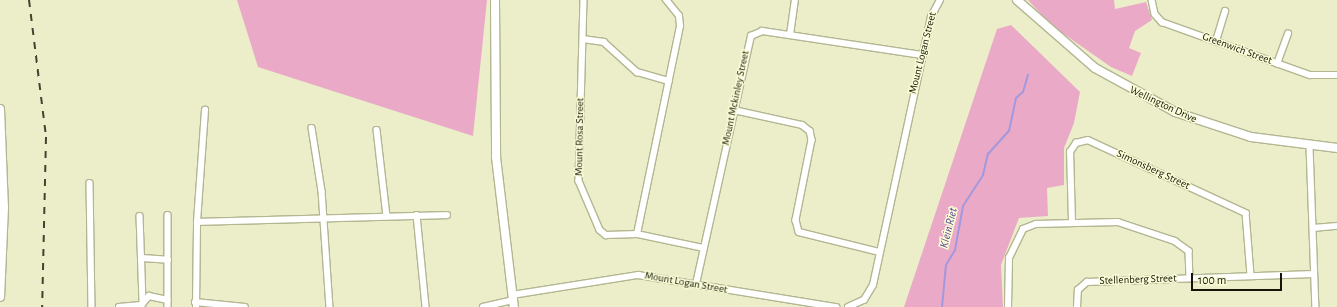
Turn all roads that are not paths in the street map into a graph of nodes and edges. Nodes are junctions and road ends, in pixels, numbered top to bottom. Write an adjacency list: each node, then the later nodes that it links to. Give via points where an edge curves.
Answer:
1 (495, 0): 47 (street, via 496,157)
2 (584, 0): 11 (street, Mount Rosa Street)
3 (666, 0): 16 (street, via 680,21)
4 (795, 0): 10 (street)
5 (940, 0): 13 (street, Mount Logan Street, via 931,17)
6 (1017, 0): 22 (street, Wellington Drive, via 1072,51 1142,97 1220,129)
7 (1152, 0): 12 (street, Greenwich Street, via 1155,14 1162,22)
8 (1226, 11): 12 (street)
9 (1288, 34): 14 (street)
10 (790, 35): 13 (street, Mount Mckinley Street); 19 (street, Mount Mckinley Street, via 762,31 751,36)
11 (583, 39): 16 (street, via 604,42 638,72); 35 (street, Mount Rosa Street, via 580,186 602,233 611,236)
12 (1216, 41): 14 (street, Greenwich Street)
13 (922, 55): 38 (street, Mount Logan Street)
14 (1278, 64): 15 (street, Greenwich Street, via 1310,75)
15 (1337, 75)
16 (669, 81): 35 (street)
17 (0, 109): 36 (street)
18 (205, 110): 31 (street)
19 (734, 110): 37 (street, Mount Mckinley Street); 38 (street, via 802,125 810,131 812,140 796,220 799,232)
20 (312, 128): 29 (street)
21 (377, 130): 30 (street)
22 (1310, 147): 23 (street, Wellington Drive); 34 (street)
23 (1337, 148)
24 (90, 183): 51 (street)
25 (168, 215): 40 (street)
26 (416, 215): 27 (street); 30 (street); 56 (street)
27 (448, 215)
28 (140, 216): 39 (street)
29 (324, 216): 30 (street); 31 (street); 55 (street)
30 (387, 216)
31 (197, 222): 48 (street)
32 (1072, 222): 42 (street, Simonsberg Street, via 1070,152 1076,143 1088,140 1246,213); 43 (street, via 1118,222 1180,243 1189,251); 60 (street, via 1030,225 1020,233 1008,264)
33 (1337, 226): 34 (street)
34 (1313, 228): 41 (street)
35 (637, 234): 37 (street, Mount Rosa Street)
36 (1, 242): 45 (street)
37 (704, 248): 44 (street, Mount Mckinley Street)
38 (880, 252): 59 (street, Mount Logan Street, via 869,293 859,303)
39 (142, 258): 40 (street); 50 (street)
40 (168, 260): 46 (street)
41 (1314, 274): 42 (street, Stellenberg Street); 62 (street)
42 (1251, 275): 43 (street, Stellenberg Street)
43 (1190, 278): 61 (street, Stellenberg Street, via 1087,282 1078,290)
44 (696, 284): 47 (street, Mount Logan Street, via 638,275); 49 (street, Mount Logan Street)
45 (0, 297)
46 (168, 300): 50 (street, via 149,296); 53 (street)
47 (513, 301): 57 (street, Mount Logan Street)
48 (196, 304): 54 (street)
49 (788, 304): 58 (street, Mount Logan Street)
50 (142, 305): 52 (street)
51 (92, 307)
52 (118, 307)
53 (168, 307)
54 (245, 307)
55 (330, 307)
56 (426, 307)
57 (483, 307)
58 (836, 307)
59 (848, 307)
60 (1008, 307)
61 (1077, 307)
62 (1316, 307)

